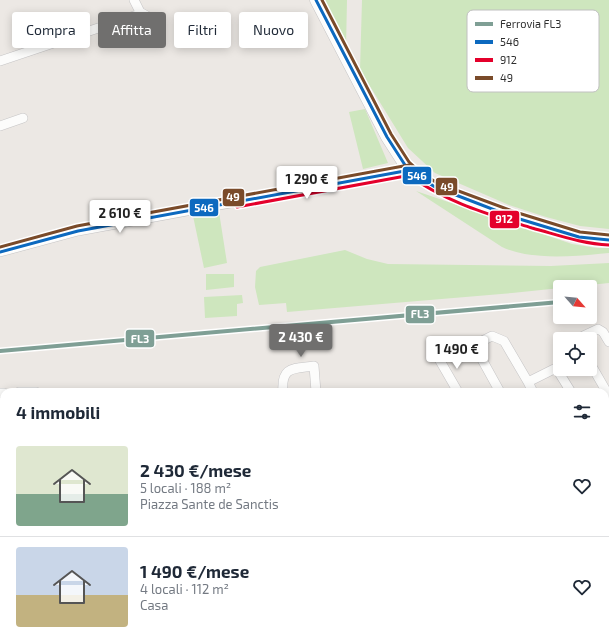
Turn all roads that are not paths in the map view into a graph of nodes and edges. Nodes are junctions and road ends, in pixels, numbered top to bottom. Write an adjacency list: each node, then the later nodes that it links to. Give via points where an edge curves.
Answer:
1 (134, 0): 3 (street)
2 (316, 0): 8 (street, via 387,137)
3 (140, 12)
4 (98, 28): 5 (street)
5 (0, 61)
6 (24, 118): 7 (street)
7 (0, 126)
8 (410, 170): 9 (street, via 435,187 481,206 580,237); 10 (street, via 68,233)
9 (609, 240)
10 (0, 252)
11 (592, 332): 12 (street, via 598,329)
12 (609, 342)
13 (439, 359): 18 (street)
14 (597, 375): 22 (street)
15 (528, 382): 19 (street, via 504,341 492,336 474,345); 20 (street); 21 (street, via 554,369)
16 (283, 388): 17 (street, via 282,378 285,374 293,369 314,366)
17 (316, 388)
18 (456, 388)
19 (498, 388)
20 (531, 388)
21 (569, 388)
22 (604, 388)

